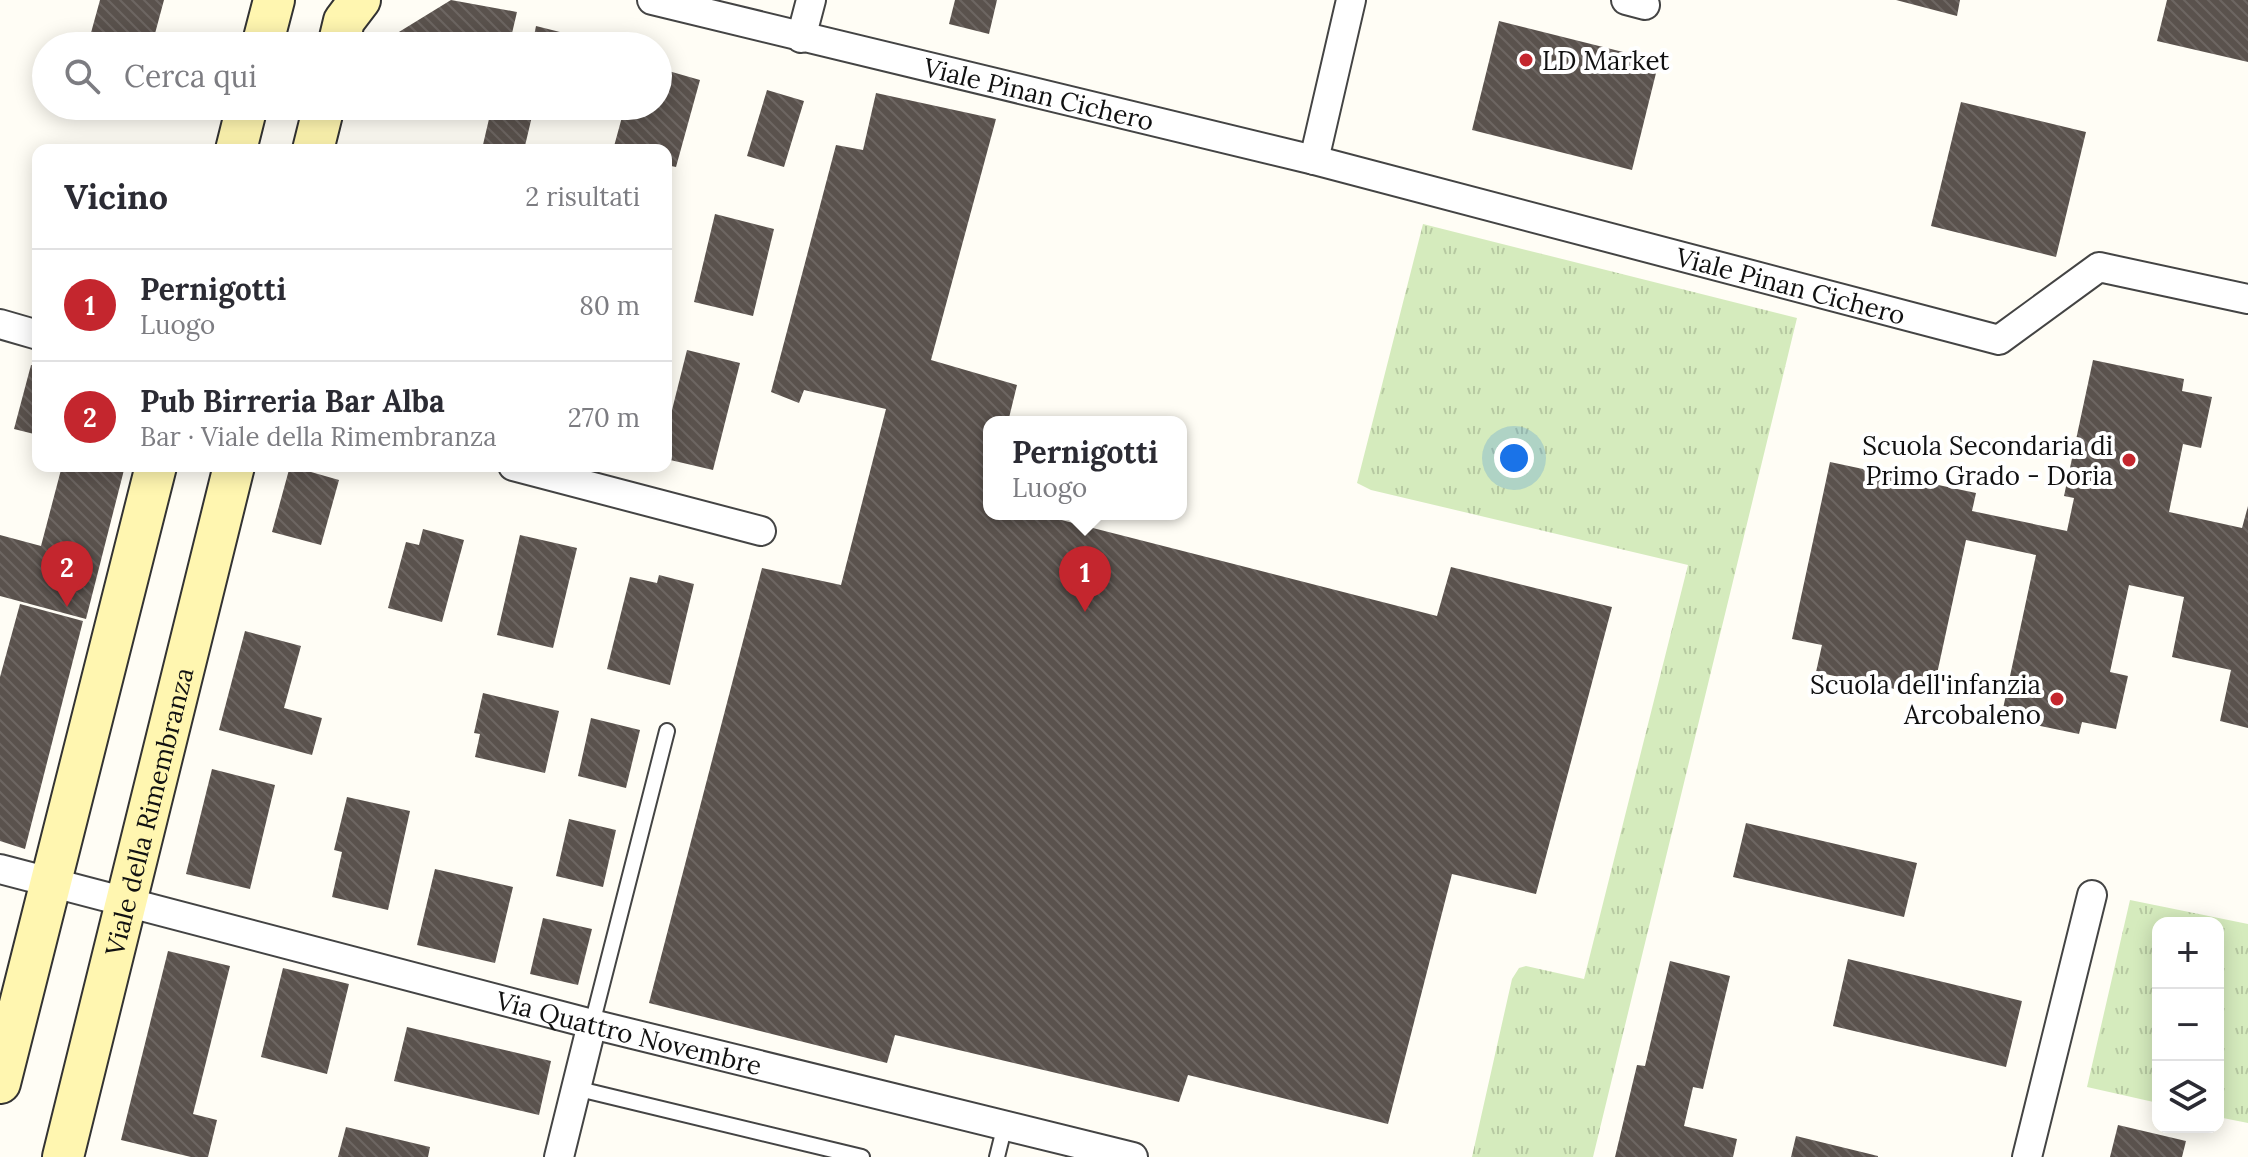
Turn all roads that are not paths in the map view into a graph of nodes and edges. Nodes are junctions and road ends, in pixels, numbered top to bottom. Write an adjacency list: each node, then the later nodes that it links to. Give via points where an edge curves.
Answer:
1 (274, 0): 6 (street)
2 (360, 0): 7 (street)
3 (652, 0): 8 (street, Viale Pinan Cichero)
4 (811, 0): 8 (street)
5 (1351, 0): 13 (street)
6 (266, 32)
7 (341, 32)
8 (801, 38): 13 (street, Viale Pinan Cichero)
9 (244, 120): 11 (street)
10 (320, 120): 12 (street)
11 (238, 144)
12 (314, 144)
13 (1314, 160): 14 (street, Viale Pinan Cichero, via 1999,340 2099,267)
14 (2248, 299)
15 (0, 324): 16 (street)
16 (32, 333)
17 (154, 472): 23 (street)
18 (233, 472): 25 (street, Viale della Rimembranza)
19 (536, 472): 20 (street)
20 (761, 531)
21 (667, 731): 26 (lane)
22 (0, 869): 23 (street)
23 (51, 882): 25 (street, Via Quattro Novembre); 27 (street)
24 (2092, 895): 35 (street)
25 (126, 902): 26 (street, Via Quattro Novembre); 30 (street, Viale della Rimembranza)
26 (592, 1024): 28 (street); 29 (street, Via Quattro Novembre)
27 (0, 1083)
28 (575, 1088): 31 (street); 32 (lane)
29 (1005, 1125): 33 (lane); 34 (street, Via Quattro Novembre)
30 (63, 1157)
31 (559, 1157)
32 (862, 1157)
33 (997, 1157)
34 (1133, 1157)
35 (2027, 1157)

